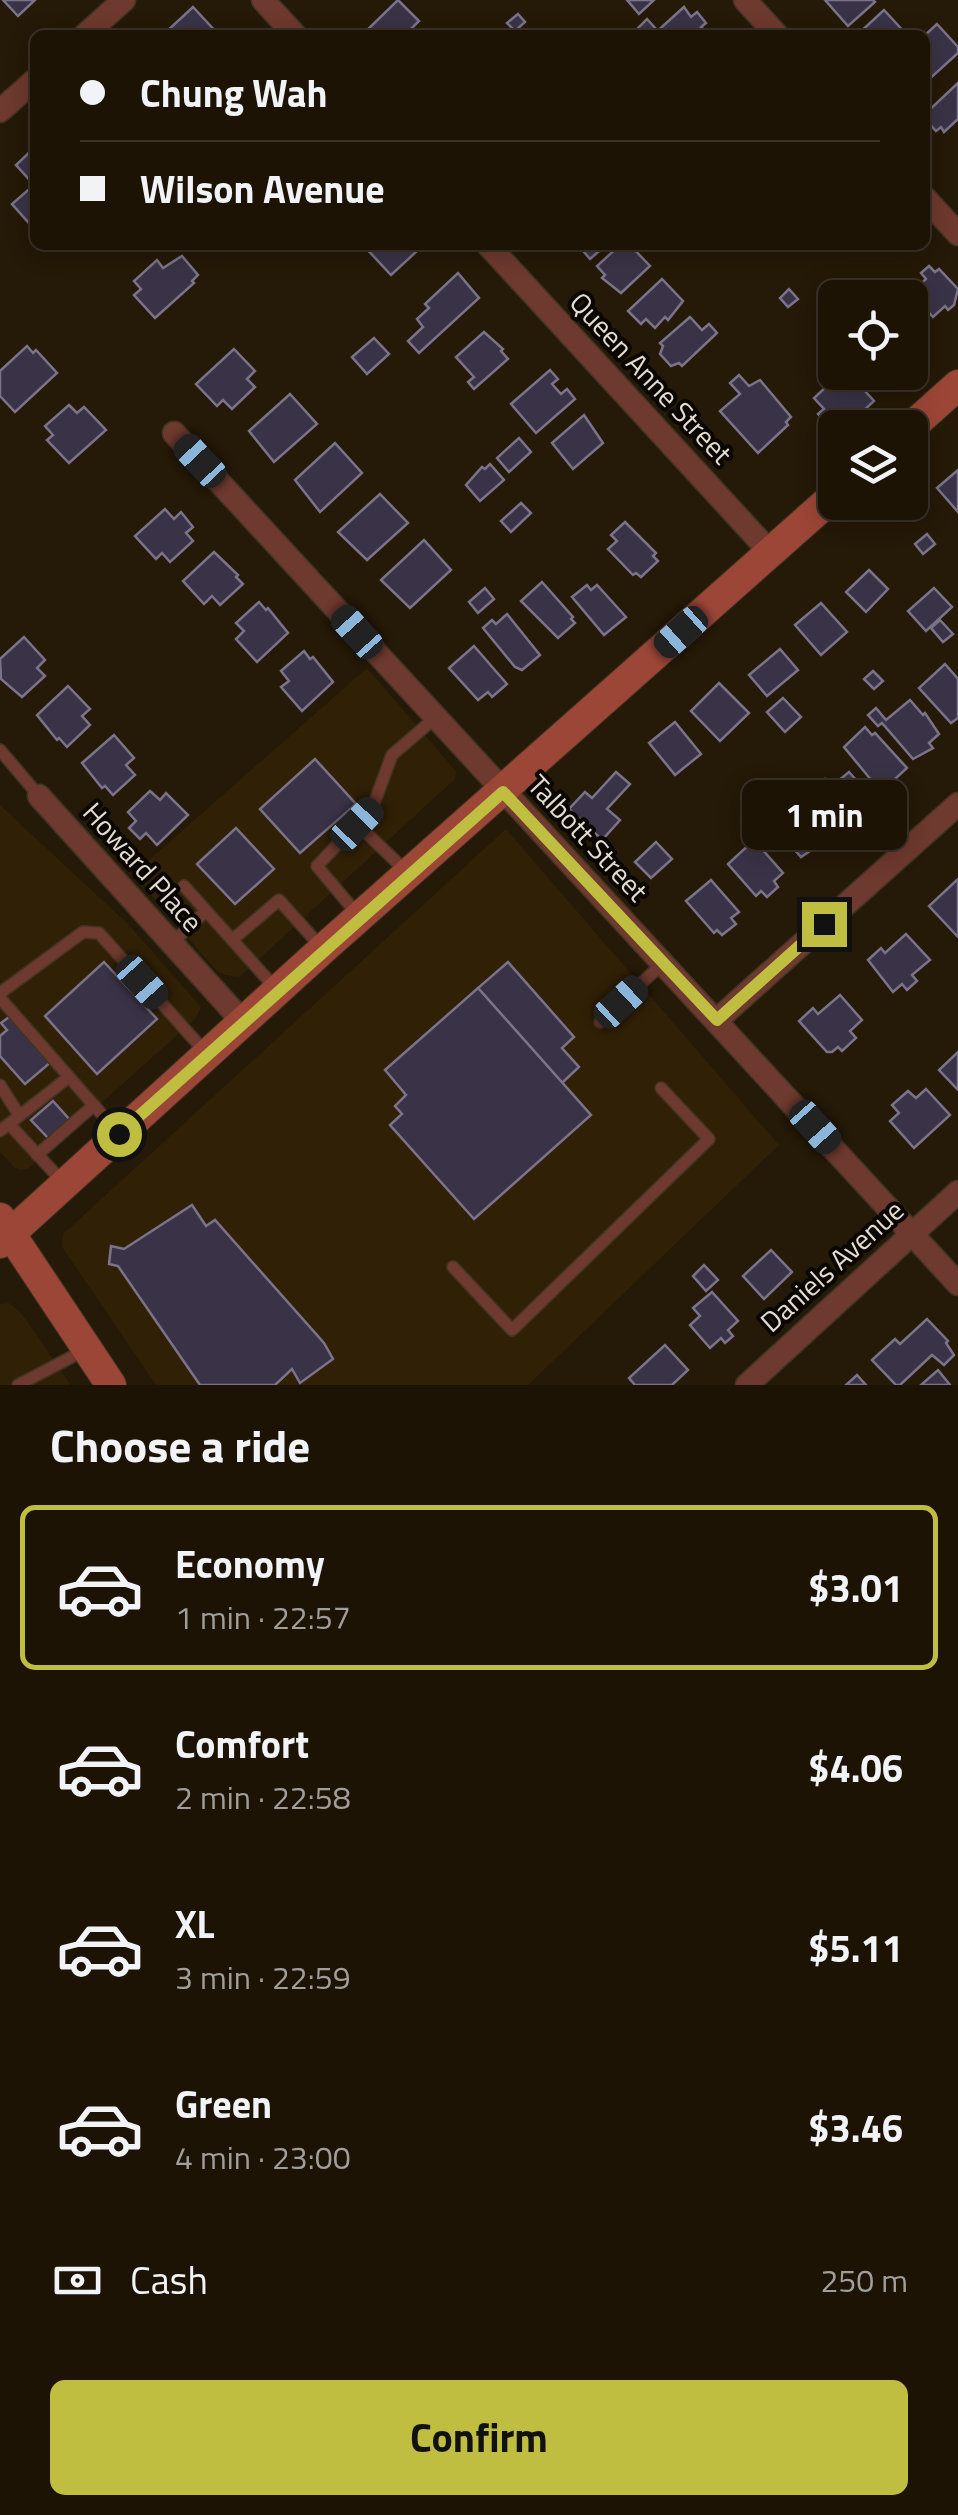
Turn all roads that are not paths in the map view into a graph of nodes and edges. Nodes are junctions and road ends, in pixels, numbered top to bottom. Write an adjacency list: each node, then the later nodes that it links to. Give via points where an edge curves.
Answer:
1 (124, 0): 4 (street)
2 (262, 0): 5 (street)
3 (745, 0): 6 (street)
4 (91, 30)
5 (290, 30)
6 (772, 30)
7 (30, 84): 8 (street)
8 (0, 111)
9 (930, 203): 10 (street)
10 (958, 234)
11 (493, 250): 16 (street, Queen Anne Street)
12 (958, 385): 13 (main road)
13 (928, 412)
14 (174, 432): 17 (street, Talbott Street)
15 (818, 510): 16 (main road)
16 (770, 552): 19 (main road)
17 (435, 718): 19 (street, Talbott Street); 22 (lane, via 392,755 372,808)
18 (0, 750): 20 (lane, Howard Place)
19 (503, 792): 23 (main road); 30 (street, Talbott Street)
20 (39, 796): 28 (street, Howard Place)
21 (958, 804): 33 (street)
22 (357, 824): 23 (lane); 26 (lane, via 317,866)
23 (409, 874): 26 (main road)
24 (184, 886): 25 (lane)
25 (206, 911): 27 (lane); 28 (lane)
26 (361, 918): 29 (main road)
27 (232, 940): 29 (lane, via 279,900); 31 (lane)
28 (172, 943): 34 (street, Howard Place)
29 (323, 949): 31 (main road)
30 (664, 963): 33 (street, Talbott Street); 35 (lane)
31 (279, 991): 34 (main road)
32 (0, 995): 36 (lane, via 83,932 99,933); 37 (lane)
33 (717, 1020): 47 (street, Talbott Street)
34 (243, 1022): 36 (main road)
35 (600, 1022)
36 (207, 1055): 42 (main road)
37 (69, 1077): 40 (lane); 41 (lane)
38 (0, 1084): 41 (lane)
39 (662, 1088): 48 (lane, via 709,1139 512,1330)
40 (94, 1105): 42 (lane); 43 (lane)
41 (7, 1123): 43 (lane)
42 (119, 1134): 44 (main road)
43 (37, 1155): 44 (lane)
44 (64, 1184): 46 (main road)
45 (958, 1192): 47 (street, Daniels Avenue)
46 (4, 1232): 50 (main road)
47 (912, 1234): 49 (street, Talbott Street); 53 (street, Daniels Avenue)
48 (453, 1267)
49 (958, 1284)
50 (87, 1348): 51 (lane); 52 (main road)
51 (18, 1385)
52 (112, 1385)
53 (747, 1385)

